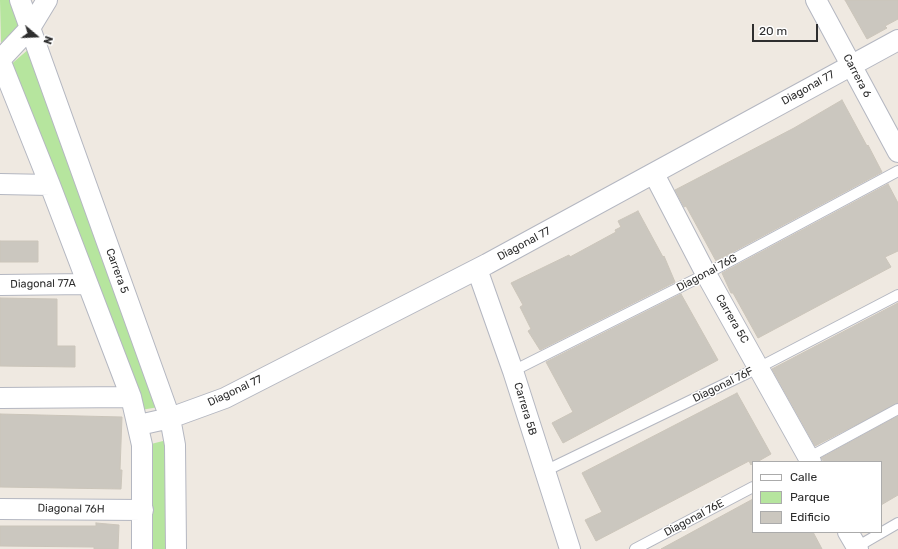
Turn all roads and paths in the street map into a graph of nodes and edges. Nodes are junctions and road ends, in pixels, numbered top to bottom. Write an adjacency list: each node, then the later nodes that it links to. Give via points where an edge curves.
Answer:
1 (20, 0): 4 (street, Carrera 5)
2 (47, 0): 4 (street)
3 (816, 0): 7 (street, Carrera 6)
4 (30, 28): 6 (street); 23 (street, Carrera 5)
5 (898, 40): 7 (street, Diagonal 77)
6 (0, 60): 12 (street)
7 (851, 64): 8 (street, Carrera 6); 10 (street, Diagonal 77)
8 (898, 152)
9 (898, 171): 14 (lane, Diagonal 76G)
10 (654, 174): 13 (street, Diagonal 77); 14 (street, Carrera 5C)
11 (0, 184): 12 (street)
12 (50, 185): 15 (street)
13 (477, 269): 19 (street, Carrera 5B); 23 (street, Diagonal 77, via 226,398)
14 (706, 274): 18 (street, Carrera 5C); 19 (lane, Diagonal 76G)
15 (87, 284): 16 (street, Diagonal 77A); 20 (street)
16 (0, 285)
17 (898, 295): 18 (lane, Diagonal 76F)
18 (760, 367): 25 (street, Carrera 5C); 26 (lane, Diagonal 76F)
19 (513, 371): 26 (street, Carrera 5B)
20 (131, 397): 21 (street); 24 (street)
21 (0, 398)
22 (898, 409): 25 (lane)
23 (170, 418): 24 (street, Diagonal 77); 35 (street, Carrera 5, via 175,445)
24 (139, 425): 29 (street, via 142,445)
25 (807, 461)
26 (545, 471): 36 (street, Carrera 5B)
27 (752, 488): 37 (lane, Diagonal 76E)
28 (0, 509): 29 (street, Diagonal 76H)
29 (143, 510): 34 (street)
30 (898, 523): 31 (lane)
31 (882, 531)
32 (877, 533): 33 (lane)
33 (854, 544)
34 (142, 549)
35 (176, 549)
36 (570, 549)
37 (635, 549)

